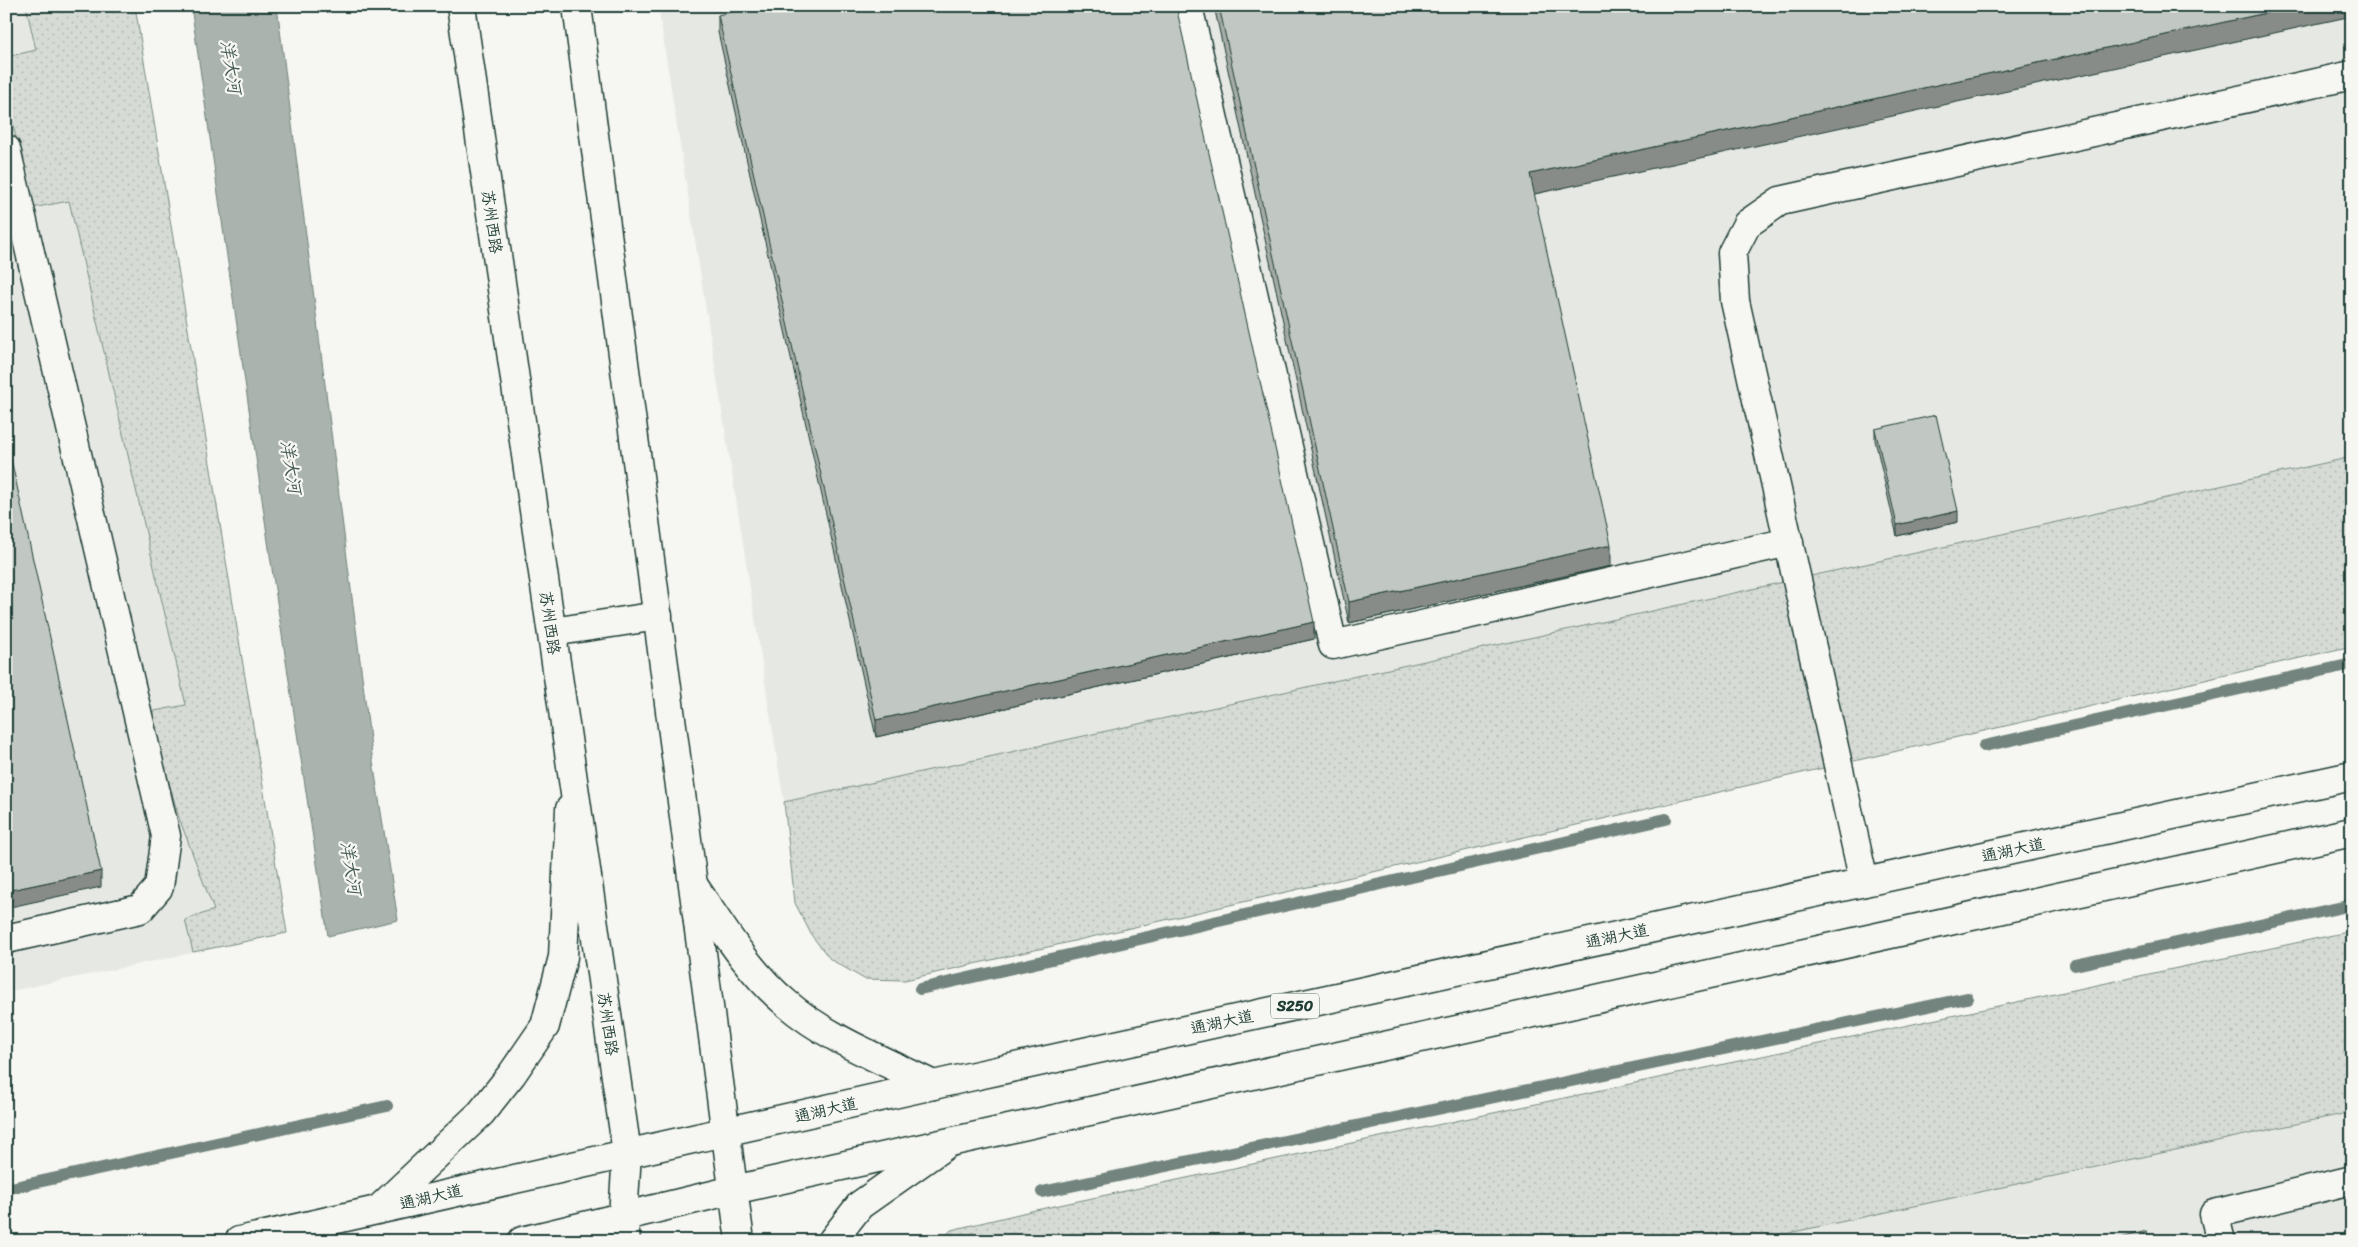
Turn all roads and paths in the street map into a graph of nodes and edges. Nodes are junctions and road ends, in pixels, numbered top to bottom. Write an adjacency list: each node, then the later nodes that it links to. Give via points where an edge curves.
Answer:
1 (461, 6): 8 (main road, 苏州西路)
2 (577, 6): 7 (main road)
3 (1188, 6): 6 (main road, via 1333,645)
4 (2352, 75): 6 (main road, via 1780,201 1747,224 1732,253 1735,301)
5 (6, 149): 14 (main road, via 166,836 159,887 140,910)
6 (1789, 542): 12 (main road)
7 (658, 616): 8 (main road); 13 (main road)
8 (552, 632): 9 (main road, 苏州西路)
9 (572, 773): 18 (main road, 苏州西路); 21 (main road, via 563,957 545,1026 481,1113)
10 (2352, 776): 12 (main road, 通湖大道 / S250)
11 (2352, 832): 17 (main road)
12 (1864, 882): 15 (main road, 通湖大道 / S250)
13 (694, 886): 15 (main road, via 739,952 786,1003 824,1030); 16 (main road)
14 (6, 939)
15 (933, 1086): 16 (main road, 通湖大道 / S250)
16 (727, 1133): 18 (main road, 通湖大道 / S250); 20 (main road)
17 (948, 1143): 20 (main road); 26 (main road, via 860,1205)
18 (627, 1153): 21 (main road, 通湖大道 / S250); 22 (main road, 苏州西路)
19 (2352, 1180): 27 (main road, via 2214,1214)
20 (733, 1190): 22 (main road); 25 (main road)
21 (379, 1209): 23 (main road, 通湖大道 / S250)
22 (624, 1229): 24 (main road)
23 (239, 1241)
24 (522, 1241)
25 (740, 1241)
26 (832, 1241)
27 (2221, 1241)

